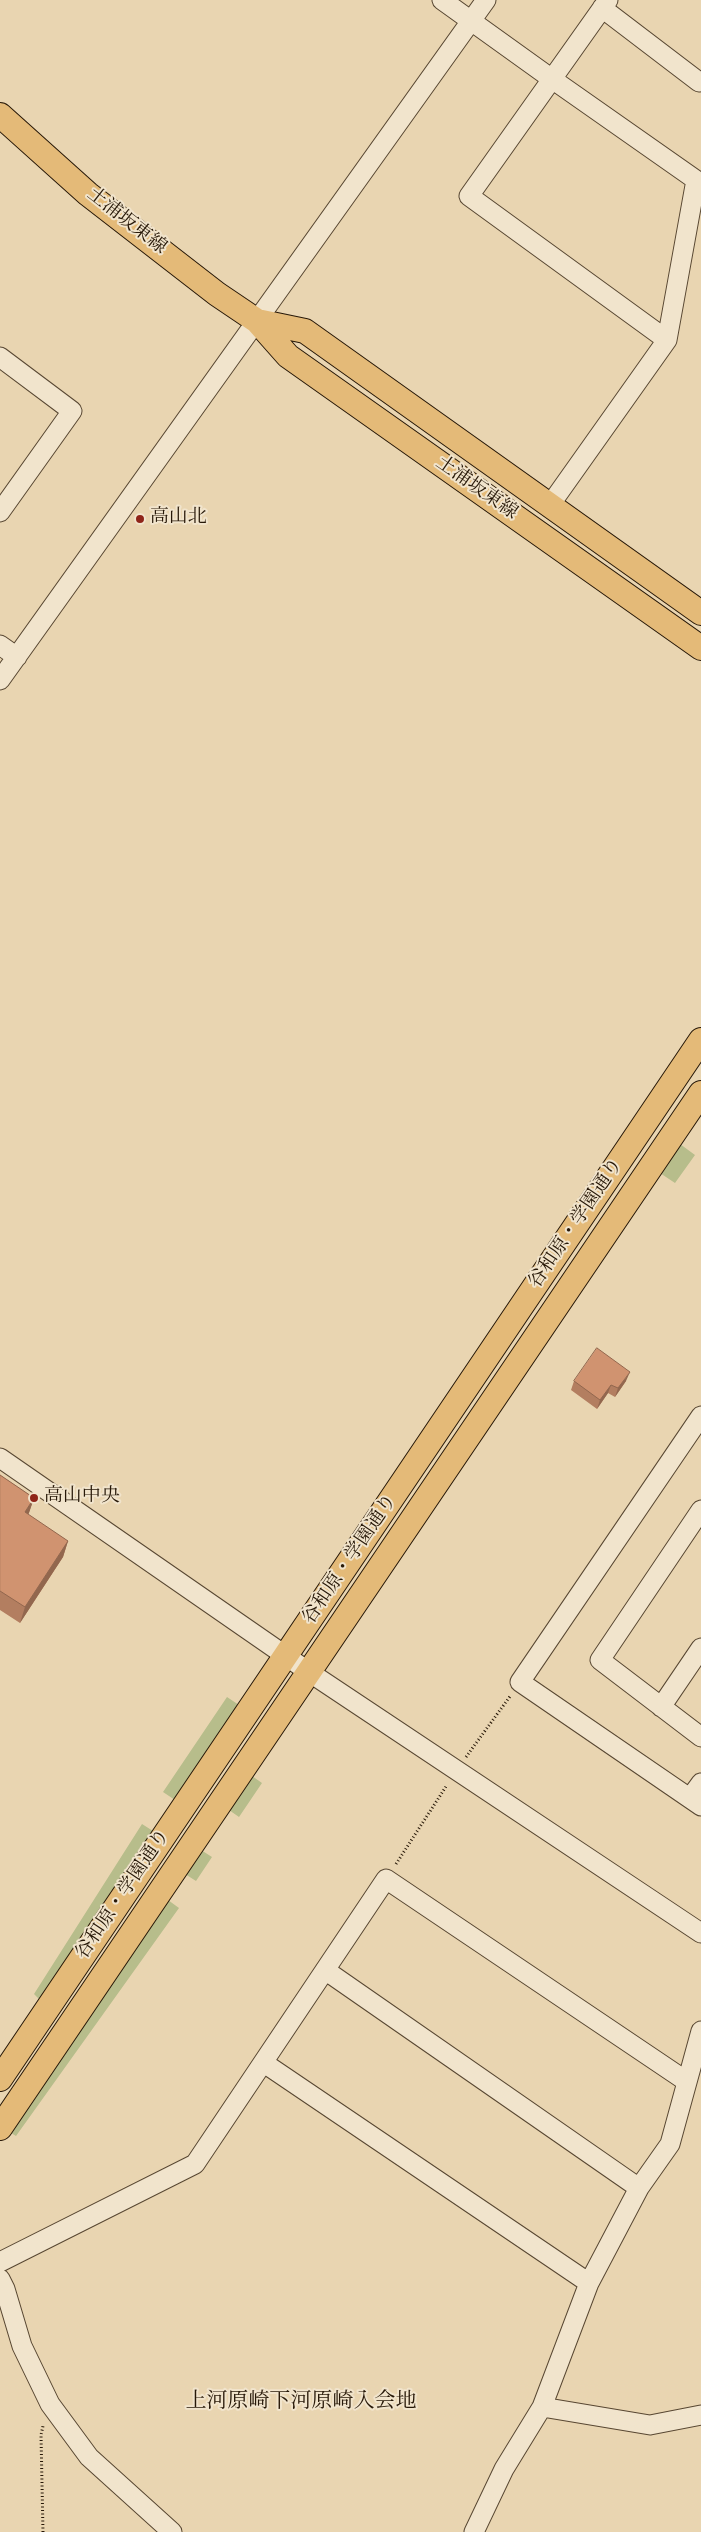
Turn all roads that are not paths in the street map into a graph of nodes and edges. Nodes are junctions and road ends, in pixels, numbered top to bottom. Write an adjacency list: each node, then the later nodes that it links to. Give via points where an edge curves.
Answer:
1 (442, 0): 4 (street)
2 (486, 0): 4 (street)
3 (605, 4): 5 (street); 6 (street)
4 (472, 21): 5 (street); 8 (street)
5 (552, 79): 9 (street, via 696,180); 9 (street, via 469,196)
6 (699, 82)
7 (0, 115): 8 (main road, 土浦坂東線, via 88,194)
8 (257, 322): 11 (main road, 土浦坂東線, via 305,331); 15 (main road, 土浦坂東線, via 288,356); 16 (street)
9 (667, 340): 11 (street)
10 (0, 357): 12 (street, via 72,411)
11 (550, 505): 13 (main road, 土浦坂東線)
12 (0, 512)
13 (701, 613)
14 (0, 645): 16 (street)
15 (701, 648)
16 (17, 657): 17 (street)
17 (0, 680)
18 (701, 1040): 24 (main road, 谷和原・学園通り)
19 (701, 1093): 25 (main road, 谷和原・学園通り)
20 (699, 1423): 29 (street, via 520,1682)
21 (0, 1458): 24 (street)
22 (701, 1510): 26 (street, via 600,1660)
23 (701, 1648): 26 (street)
24 (286, 1656): 25 (street); 34 (main road, 谷和原・学園通り)
25 (309, 1672): 30 (street); 36 (main road, 谷和原・学園通り)
26 (661, 1707): 27 (street)
27 (701, 1737)
28 (701, 1783): 29 (street)
29 (696, 1802)
30 (701, 1934)
31 (325, 1970): 33 (street); 35 (street, via 386,1879); 37 (street)
32 (701, 2031): 35 (street)
33 (264, 2063): 38 (street, via 195,2164); 40 (street)
34 (0, 2078)
35 (686, 2081): 37 (street, via 670,2144)
36 (0, 2128)
37 (639, 2188): 40 (street)
38 (0, 2262)
39 (0, 2279): 43 (street, via 22,2346 50,2404 89,2457)
40 (589, 2283): 41 (street)
41 (542, 2408): 42 (street, via 650,2425); 44 (street, via 504,2469)
42 (701, 2415)
43 (172, 2532)
44 (474, 2532)

